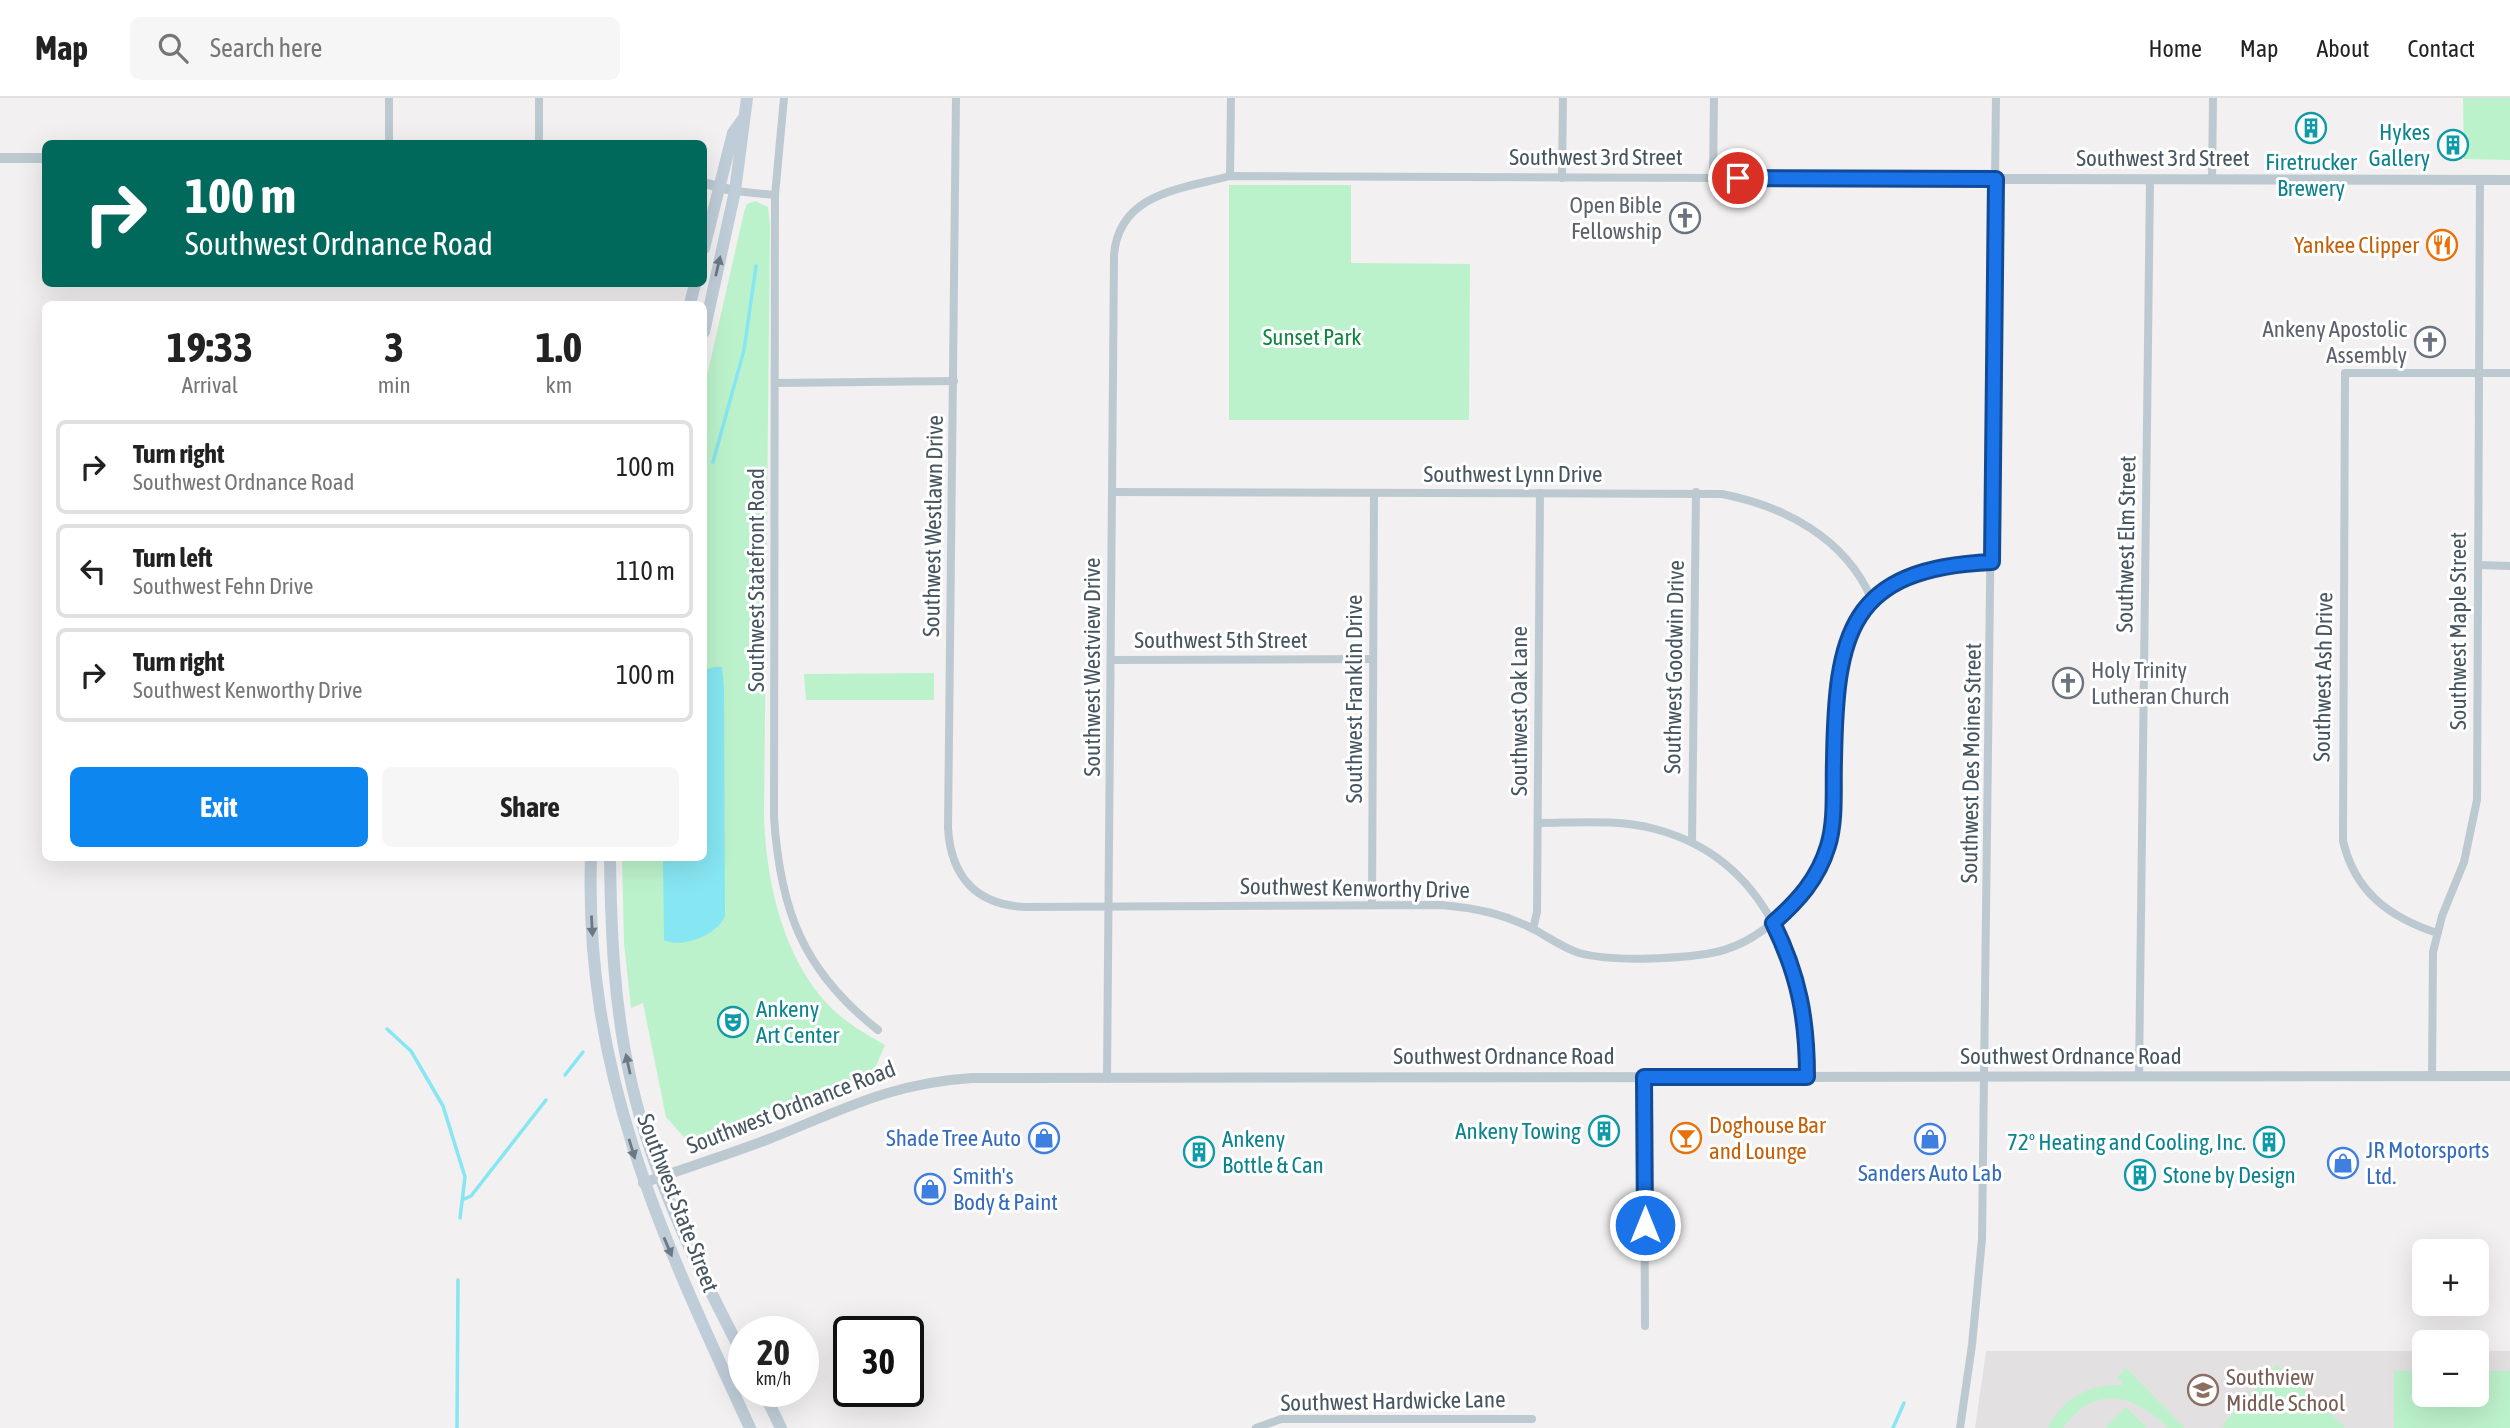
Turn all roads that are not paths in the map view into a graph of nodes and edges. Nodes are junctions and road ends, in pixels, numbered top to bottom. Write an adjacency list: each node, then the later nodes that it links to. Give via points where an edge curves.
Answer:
1 (389, 98): 12 (street)
2 (539, 98): 13 (street)
3 (747, 98): 11 (main road)
4 (784, 98): 27 (street, Southwest Statefront Road)
5 (956, 98): 33 (street, Southwest Westlawn Drive)
6 (1231, 98): 16 (street)
7 (1563, 98): 17 (street)
8 (1714, 98): 18 (street)
9 (1996, 98): 19 (street, Southwest Des Moines Street)
10 (2213, 98): 20 (street)
11 (743, 118): 25 (main road, via 733,133); 26 (main road)
12 (389, 140)
13 (539, 140)
14 (0, 158): 15 (street)
15 (42, 158)
16 (1230, 176): 17 (street, Southwest 3rd Street); 28 (street, Southwest 3rd Street)
17 (1562, 178): 18 (street, Southwest 3rd Street)
18 (1713, 178): 19 (street, Southwest 3rd Street)
19 (1996, 179): 21 (street, Southwest 3rd Street); 39 (street, Southwest Des Moines Street)
20 (2212, 179): 21 (street, Southwest 3rd Street); 22 (street, Southwest 3rd Street)
21 (2150, 180): 61 (street, Southwest Elm Street)
22 (2480, 180): 23 (street, Southwest 3rd Street); 31 (street, Southwest Maple Street)
23 (2510, 180)
24 (707, 184): 25 (street)
25 (718, 186): 26 (street); 29 (main road)
26 (735, 191): 27 (street); 30 (main road, one-way to 26)
27 (775, 195): 34 (street, Southwest Statefront Road)
28 (1148, 199): 35 (street, Southwest Westview Drive, via 1128,214 1118,230 1114,255)
29 (707, 235)
30 (707, 318)
31 (2478, 373): 32 (street); 40 (street, Southwest Maple Street); 54 (street, Southwest Ash Drive, via 2345,373 2343,841 2356,876 2372,899 2411,925)
32 (2510, 373)
33 (954, 381): 34 (street); 50 (street, Southwest Westlawn Drive, via 949,848 971,887 996,902)
34 (775, 383): 55 (street, Southwest Statefront Road, via 774,817 778,863 787,907 806,952 841,999)
35 (1113, 492): 38 (street, Southwest Lynn Drive); 44 (street, Southwest Westview Drive)
36 (1696, 492): 37 (street, Southwest Lynn Drive); 42 (street, Southwest Lynn Drive, via 1746,498 1790,515 1835,548 1865,583); 46 (street, Southwest Goodwin Drive)
37 (1540, 493): 38 (street, Southwest Lynn Drive); 45 (street, Southwest Oak Lane)
38 (1374, 494): 43 (street, Southwest Franklin Drive)
39 (1992, 562): 42 (street, via 1933,568 1906,577); 60 (street, Southwest Des Moines Street)
40 (2478, 565): 41 (street); 54 (street, Southwest Maple Street, via 2477,800 2464,862)
41 (2510, 566)
42 (1871, 598): 52 (street, Southwest Kenworthy Drive, via 1844,648 1836,682 1828,846 1801,898)
43 (1373, 659): 44 (street, Southwest 5th Street); 49 (street, Southwest Franklin Drive)
44 (1112, 660): 51 (street, Southwest Westview Drive)
45 (1538, 823): 46 (street, via 1638,825); 53 (street, Southwest Oak Lane)
46 (1692, 842): 52 (street, via 1740,877)
47 (591, 861): 64 (main road, Southwest State Street, one-way to 64, via 593,941 605,1042)
48 (610, 861): 63 (main road, Southwest State Street, one-way to 48, via 619,1019)
49 (1372, 905): 51 (street, Southwest Kenworthy Drive); 53 (street, Southwest Kenworthy Drive, via 1472,908)
50 (1026, 906): 51 (street, Southwest Kenworthy Drive)
51 (1109, 906): 62 (street, Southwest Westview Drive)
52 (1773, 923): 53 (street, Southwest Kenworthy Drive, via 1731,947 1675,956 1579,953); 59 (street, via 1798,984)
53 (1533, 929)
54 (2437, 933): 56 (street, Southwest Maple Street, via 2431,967)
55 (878, 1030)
56 (2432, 1076): 57 (street, Southwest Ordnance Road); 61 (street, Southwest Ordnance Road)
57 (2510, 1076)
58 (1644, 1077): 59 (street, Southwest Ordnance Road); 62 (street, Southwest Ordnance Road); 66 (street)
59 (1807, 1077): 60 (street, Southwest Ordnance Road)
60 (1986, 1077): 61 (street, Southwest Ordnance Road); 74 (street, Southwest Des Moines Street, via 1982,1239)
61 (2139, 1077)
62 (1107, 1079): 63 (street, Southwest Ordnance Road, via 972,1078 914,1084 858,1100)
63 (660, 1177): 64 (street, Southwest Ordnance Road); 65 (main road, Southwest State Street)
64 (643, 1183): 71 (main road, Southwest State Street, one-way to 71)
65 (728, 1325)
66 (1645, 1326)
67 (770, 1407): 72 (main road)
68 (1532, 1419): 69 (street, Southwest Hardwicke Lane)
69 (1448, 1423): 70 (street, Southwest Hardwicke Lane)
70 (1318, 1424): 73 (street, Southwest Hardwicke Lane, via 1281,1419)
71 (750, 1428)
72 (781, 1428)
73 (1256, 1428)
74 (1960, 1428)

